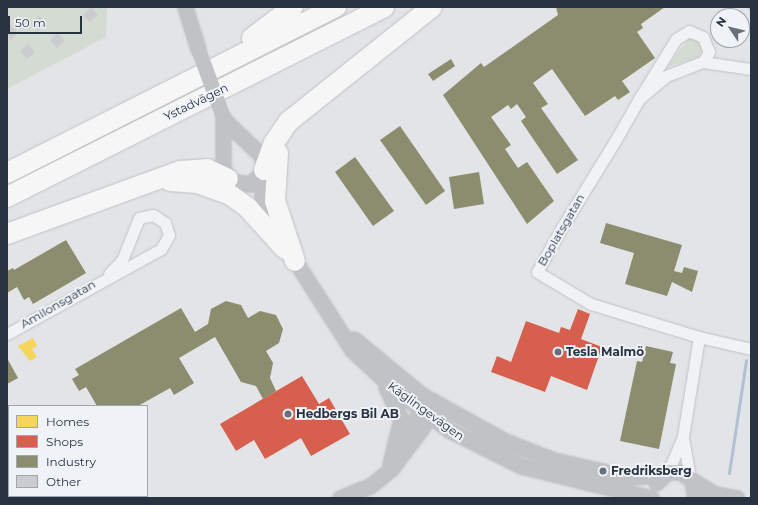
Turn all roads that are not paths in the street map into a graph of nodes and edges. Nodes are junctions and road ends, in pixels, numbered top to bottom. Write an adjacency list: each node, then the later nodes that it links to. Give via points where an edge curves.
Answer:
1 (185, 7): 11 (main road, Käglingevägen, bridge)
2 (292, 7): 10 (highway, via 253,37 153,92)
3 (336, 7): 10 (highway, Ystadvägen)
4 (384, 7): 16 (highway, Ystadvägen)
5 (432, 7): 8 (highway)
6 (703, 62): 7 (street); 9 (street, Boplatsgatan, via 666,76); 9 (street, Boplatsgatan, via 709,52 707,41 694,32 684,32 676,39)
7 (751, 69)
8 (319, 98): 12 (highway, via 282,129); 19 (highway, via 289,130 274,171 275,201)
9 (639, 99): 23 (street, Boplatsgatan, via 537,272 591,304)
10 (132, 110): 13 (highway, Ystadvägen)
11 (224, 119): 12 (main road, Käglingevägen, via 260,152); 14 (main road, Käglingevägen, via 223,168)
12 (263, 171): 14 (main road, via 245,186); 17 (main road, Käglingevägen, via 262,196)
13 (7, 173)
14 (229, 180): 15 (highway, via 198,168); 17 (main road, Käglingevägen)
15 (148, 182): 18 (highway); 19 (highway, via 194,182 229,194 259,218)
16 (7, 197)
17 (276, 230): 19 (main road, Käglingevägen)
18 (7, 234)
19 (295, 261): 21 (main road, Käglingevägen)
20 (110, 274): 20 (street, Amilonsgatan, via 161,249 169,235 166,223 153,215 139,218 122,260); 22 (street, Amilonsgatan)
21 (322, 307): 25 (main road, Käglingevägen, via 352,350); 26 (main road, Käglingevägen)
22 (7, 334)
23 (699, 337): 24 (street, Boplatsgatan); 27 (street)
24 (751, 349)
25 (374, 372): 26 (main road, Käglingevägen); 28 (main road, via 398,410 401,420)
26 (430, 408): 28 (main road); 29 (main road, Käglingevägen, via 505,442 554,460 628,477); 31 (main road, via 402,457); 33 (main road, Käglingevägen, via 470,442 521,466)
27 (683, 436): 29 (street); 30 (street)
28 (398, 444): 31 (main road)
29 (665, 474): 30 (main road, Käglingevägen, via 680,472); 34 (main road, via 655,484)
30 (691, 478): 35 (main road); 36 (main road, via 714,494)
31 (381, 479): 32 (main road, via 361,491)
32 (340, 498)
33 (651, 498)
34 (655, 498)
35 (695, 498)
36 (737, 498)

